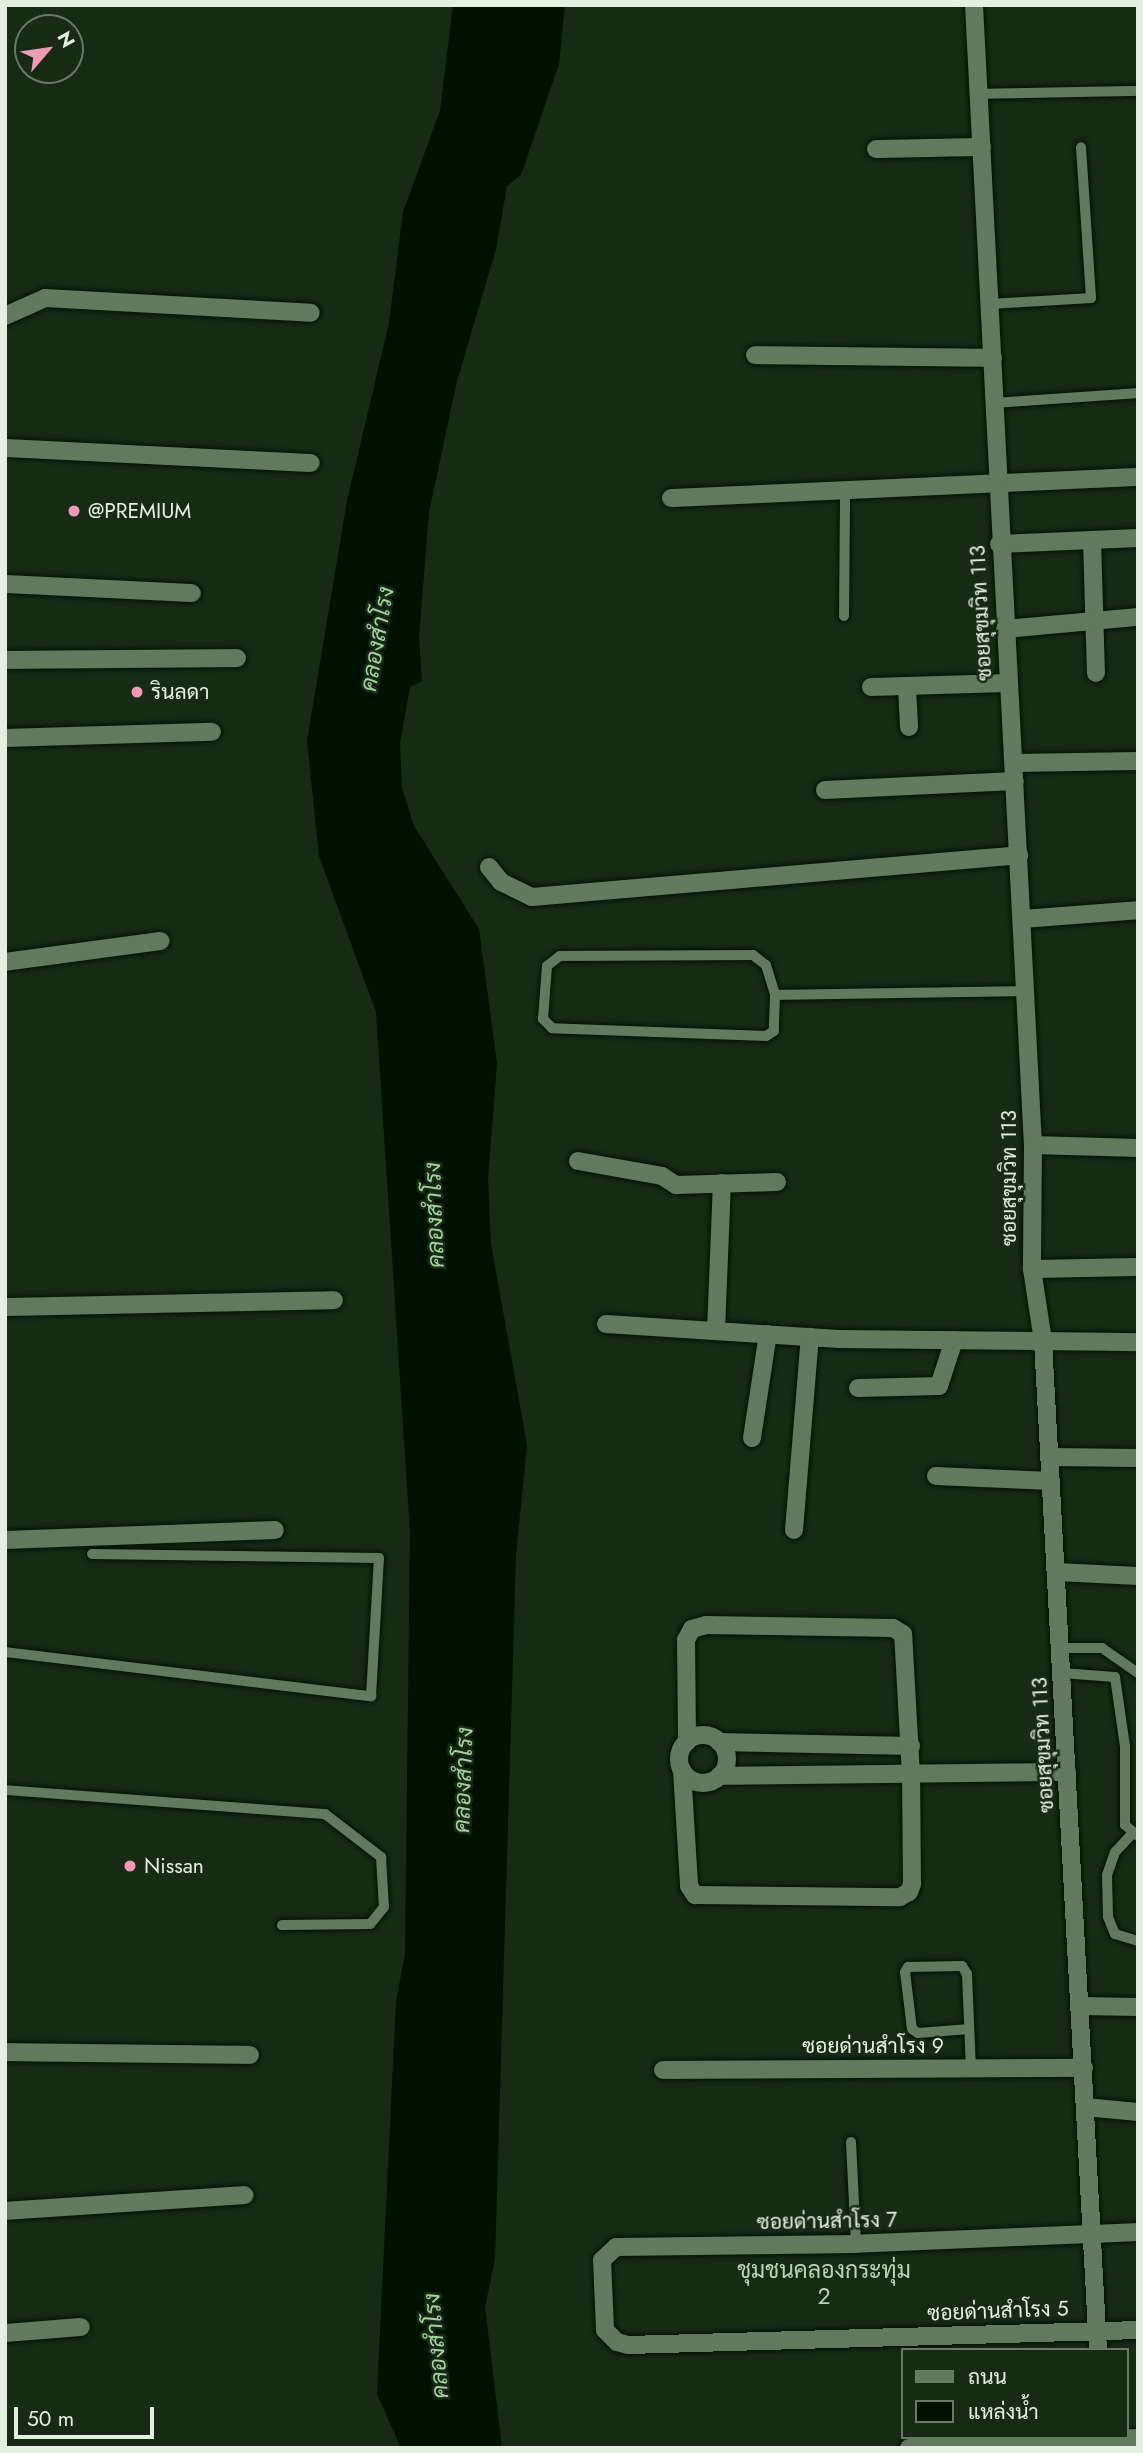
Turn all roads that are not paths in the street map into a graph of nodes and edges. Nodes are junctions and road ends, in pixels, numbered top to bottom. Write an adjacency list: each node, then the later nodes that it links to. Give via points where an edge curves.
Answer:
1 (974, 5): 3 (street, ซอยสุขุมวิท 113)
2 (1138, 91): 3 (lane)
3 (978, 94): 4 (street, ซอยสุขุมวิท 113)
4 (982, 147): 6 (street); 7 (street, ซอยสุขุมวิท 113)
5 (1081, 148): 7 (lane, via 1091,298)
6 (876, 149)
7 (990, 304): 11 (street, ซอยสุขุมวิท 113)
8 (310, 313): 9 (street, via 45,298)
9 (5, 316)
10 (755, 355): 11 (street)
11 (993, 358): 13 (street, ซอยสุขุมวิท 113)
12 (1138, 393): 13 (lane)
13 (995, 403): 17 (street, ซอยสุขุมวิท 113)
14 (5, 448): 15 (street)
15 (311, 463)
16 (1138, 477): 17 (street)
17 (996, 484): 18 (street); 22 (street, ซอยสุขุมวิท 113)
18 (845, 489): 19 (street); 25 (lane)
19 (671, 498)
20 (1138, 538): 21 (street)
21 (1091, 540): 22 (street); 27 (street)
22 (999, 544): 28 (street, ซอยสุขุมวิท 113)
23 (5, 584): 24 (street)
24 (192, 593)
25 (844, 616)
26 (1138, 617): 27 (street)
27 (1094, 620): 28 (street); 31 (street)
28 (1005, 629): 32 (street, ซอยสุขุมวิท 113)
29 (237, 659): 30 (street)
30 (5, 660)
31 (1096, 673)
32 (1007, 683): 34 (street); 39 (street, ซอยสุขุมวิท 113)
33 (871, 687): 34 (street)
34 (907, 687): 35 (street)
35 (909, 727)
36 (212, 733): 37 (street)
37 (5, 738)
38 (1138, 761): 39 (street)
39 (1014, 772): 40 (street); 41 (street, ซอยสุขุมวิท 113)
40 (825, 790)
41 (1019, 855): 42 (street, via 532,897 501,882); 44 (street, ซอยสุขุมวิท 113)
42 (489, 867)
43 (1138, 910): 44 (street)
44 (1022, 919): 47 (street, ซอยสุขุมวิท 113)
45 (161, 941): 46 (street)
46 (5, 962)
47 (1026, 991): 48 (lane); 49 (street, ซอยสุขุมวิท 113)
48 (775, 995): 48 (lane, via 766,965 753,955 560,956 547,966 543,1018 552,1028 766,1036 774,1031)
49 (1033, 1146): 50 (street); 55 (street, ซอยสุขุมวิท 113)
50 (1138, 1148)
51 (579, 1161): 53 (street, via 662,1176 676,1185)
52 (777, 1182): 53 (street)
53 (722, 1183): 59 (street)
54 (1138, 1267): 55 (street)
55 (1032, 1269): 63 (street, ซอยสุขุมวิท 113)
56 (334, 1300): 57 (street)
57 (5, 1307)
58 (606, 1324): 59 (street)
59 (716, 1331): 60 (street)
60 (768, 1334): 61 (street); 66 (street)
61 (810, 1337): 62 (street); 72 (street)
62 (954, 1340): 63 (street); 65 (street, via 939,1386)
63 (1043, 1341): 64 (street); 67 (street, ซอยสุขุมวิท 113)
64 (1138, 1342)
65 (858, 1388)
66 (752, 1438)
67 (1050, 1457): 68 (street); 70 (street, ซอยสุขุมวิท 113)
68 (1138, 1458)
69 (936, 1476): 70 (street)
70 (1051, 1481): 75 (street, ซอยสุขุมวิท 113)
71 (275, 1530): 73 (street)
72 (794, 1530)
73 (5, 1540)
74 (92, 1554): 78 (lane, via 379,1558 371,1696)
75 (1057, 1572): 76 (street); 77 (street, ซอยสุขุมวิท 113)
76 (1138, 1576)
77 (1061, 1648): 79 (street, ซอยสุขุมวิท 113); 80 (lane, via 1102,1648)
78 (5, 1653)
79 (1062, 1673): 85 (street, ซอยสุขุมวิท 113); 89 (lane, via 1115,1677 1125,1746 1125,1825)
80 (1138, 1674)
81 (687, 1742): 82 (street, via 700,1735); 83 (street, via 686,1640 692,1629 706,1625 893,1628 903,1634 906,1646); 84 (street, via 680,1755)
82 (719, 1742): 83 (street); 87 (street, via 727,1758)
83 (911, 1746): 86 (street)
84 (682, 1770): 86 (street, via 689,1886 695,1895 706,1897 900,1897 909,1892); 87 (street, via 701,1783)
85 (1067, 1772): 86 (street); 92 (street, ซอยสุขุมวิท 113)
86 (911, 1775): 87 (street)
87 (719, 1776)
88 (5, 1790): 90 (lane, via 325,1814 381,1857 384,1907 370,1924)
89 (1134, 1835): 91 (lane, via 1115,1852 1107,1875 1108,1917 1115,1934)
90 (282, 1925)
91 (1138, 1941)
92 (1080, 2006): 93 (street); 97 (street, ซอยสุขุมวิท 113)
93 (1138, 2007)
94 (969, 2029): 94 (lane, via 918,2033 912,2029 908,1967 962,1966 967,1974); 98 (lane)
95 (5, 2052): 96 (street)
96 (250, 2054)
97 (1084, 2068): 98 (street, ซอยด่านสำโรง 9); 100 (street, ซอยสุขุมวิท 113)
98 (971, 2069): 99 (street, ซอยด่านสำโรง 9)
99 (663, 2070)
100 (1085, 2107): 101 (street); 106 (street, ซอยสุขุมวิท 113)
101 (1138, 2112)
102 (851, 2142): 107 (lane)
103 (244, 2194): 104 (street)
104 (5, 2210)
105 (1138, 2232): 106 (street, ซอยด่านสำโรง 7)
106 (1094, 2233): 107 (street, ซอยด่านสำโรง 7); 111 (street, ซอยสุขุมวิท 113)
107 (856, 2244): 108 (street, ซอยด่านสำโรง 7, via 616,2247 602,2260)
108 (603, 2295): 111 (street, ซอยด่านสำโรง 5, via 605,2330 628,2345)
109 (81, 2327): 112 (street)
110 (1138, 2330): 111 (street)
111 (1097, 2331): 113 (street, ซอยสุขุมวิท 113)
112 (5, 2333)
113 (1098, 2348)
114 (1084, 2439): 115 (street)
115 (909, 2448)

